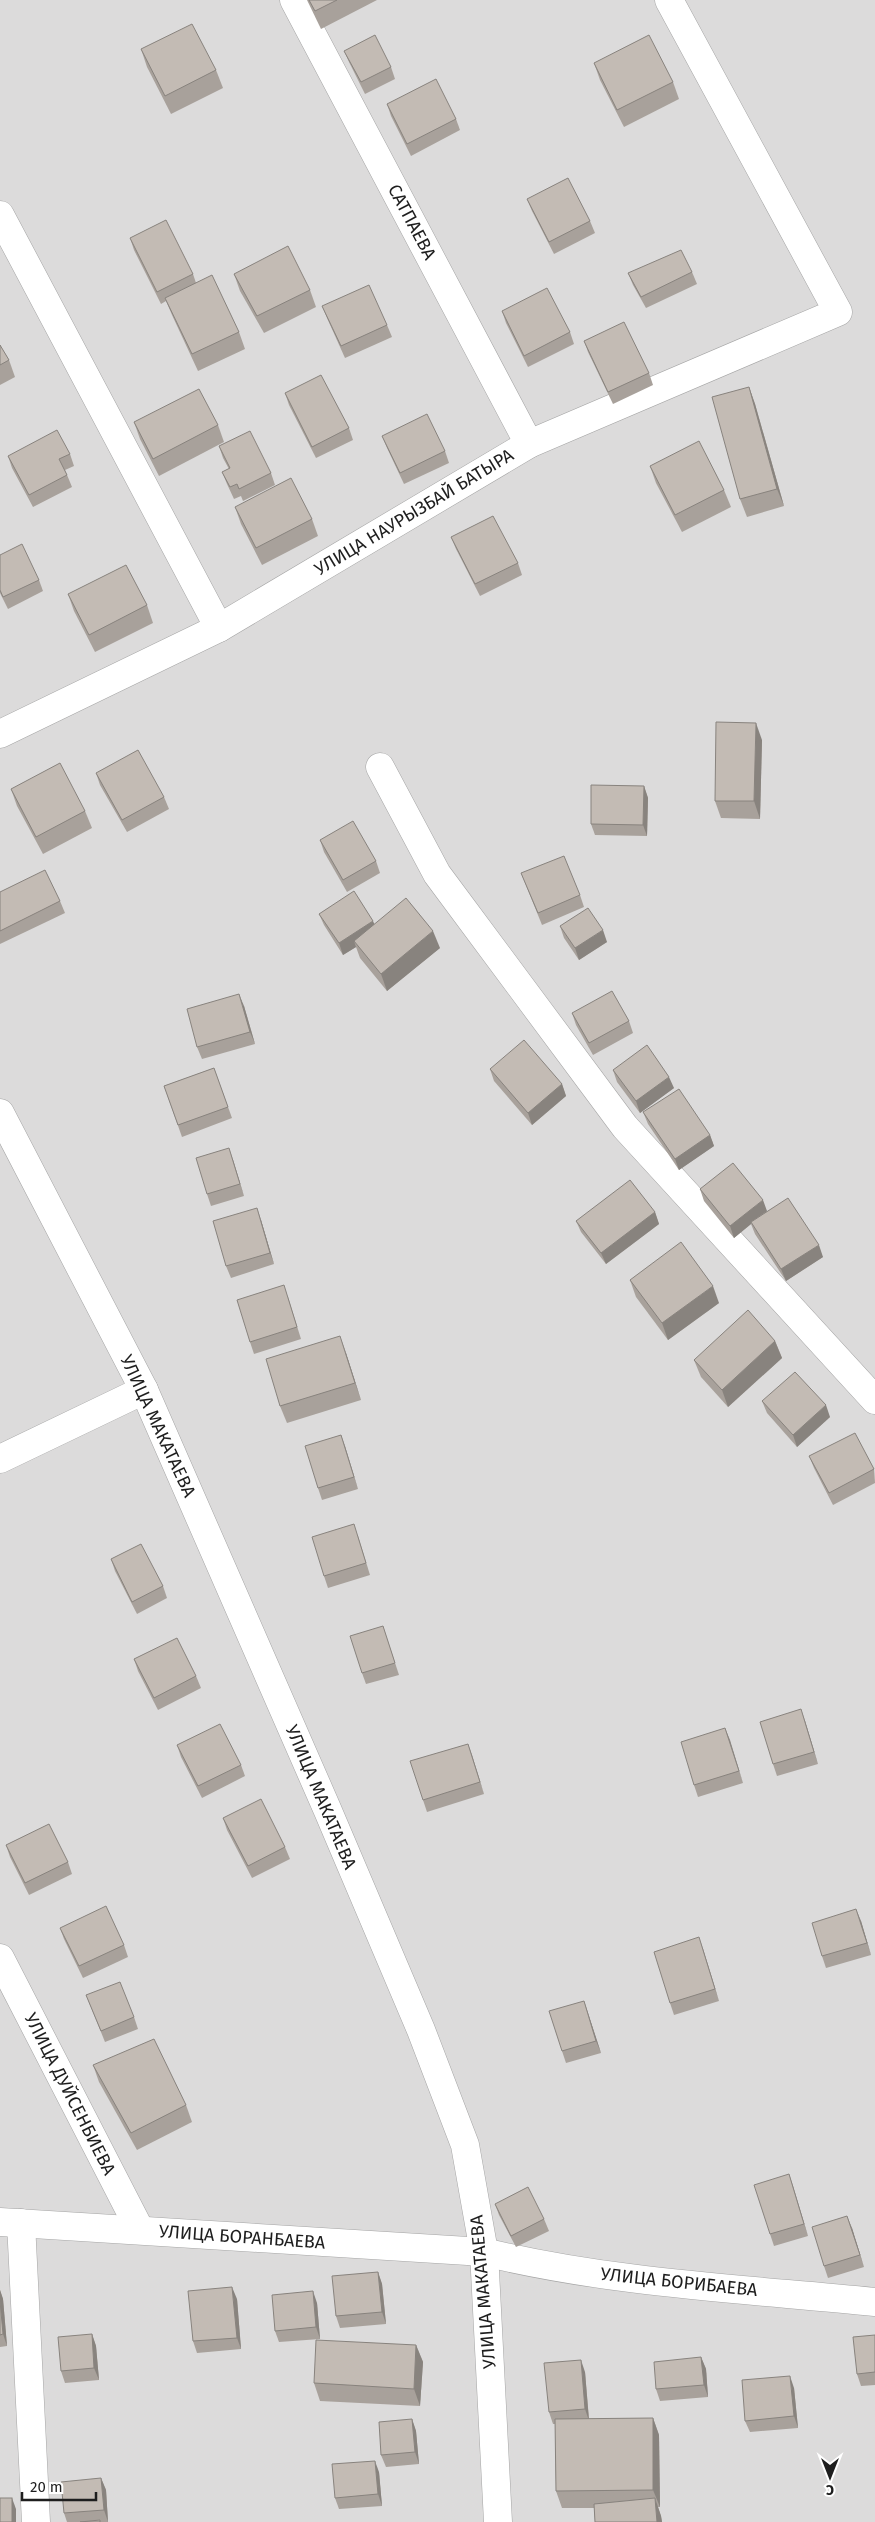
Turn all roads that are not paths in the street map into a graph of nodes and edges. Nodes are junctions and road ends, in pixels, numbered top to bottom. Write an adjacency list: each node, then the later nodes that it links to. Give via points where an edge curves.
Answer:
1 (294, 0): 4 (street, САТПАЕВА)
2 (668, 0): 4 (street, УЛИЦА НАУРЫЗБАЙ БАТЫРА, via 838,312)
3 (0, 215): 5 (street)
4 (530, 444): 5 (street, УЛИЦА НАУРЫЗБАЙ БАТЫРА)
5 (219, 628): 6 (street, УЛИЦА НАУРЫЗБАЙ БАТЫРА)
6 (0, 734)
7 (380, 767): 10 (street, via 437,874 625,1127)
8 (0, 1113): 9 (street, УЛИЦА МАКАТАЕВА)
9 (144, 1390): 11 (street); 15 (street, УЛИЦА МАКАТАЕВА, via 421,2030 465,2145)
10 (875, 1400)
11 (0, 1459)
12 (0, 1958): 14 (street, УЛИЦА ДУЙСЕНБИЕВА)
13 (10, 2223): 14 (street, УЛИЦА БОРАНБАЕВА); 17 (street)
14 (140, 2230): 15 (street, УЛИЦА БОРАНБАЕВА)
15 (484, 2252): 16 (street, УЛИЦА БОРИБАЕВА, via 536,2265 606,2275); 18 (street, УЛИЦА МАКАТАЕВА)
16 (875, 2302)
17 (36, 2522)
18 (498, 2522)

